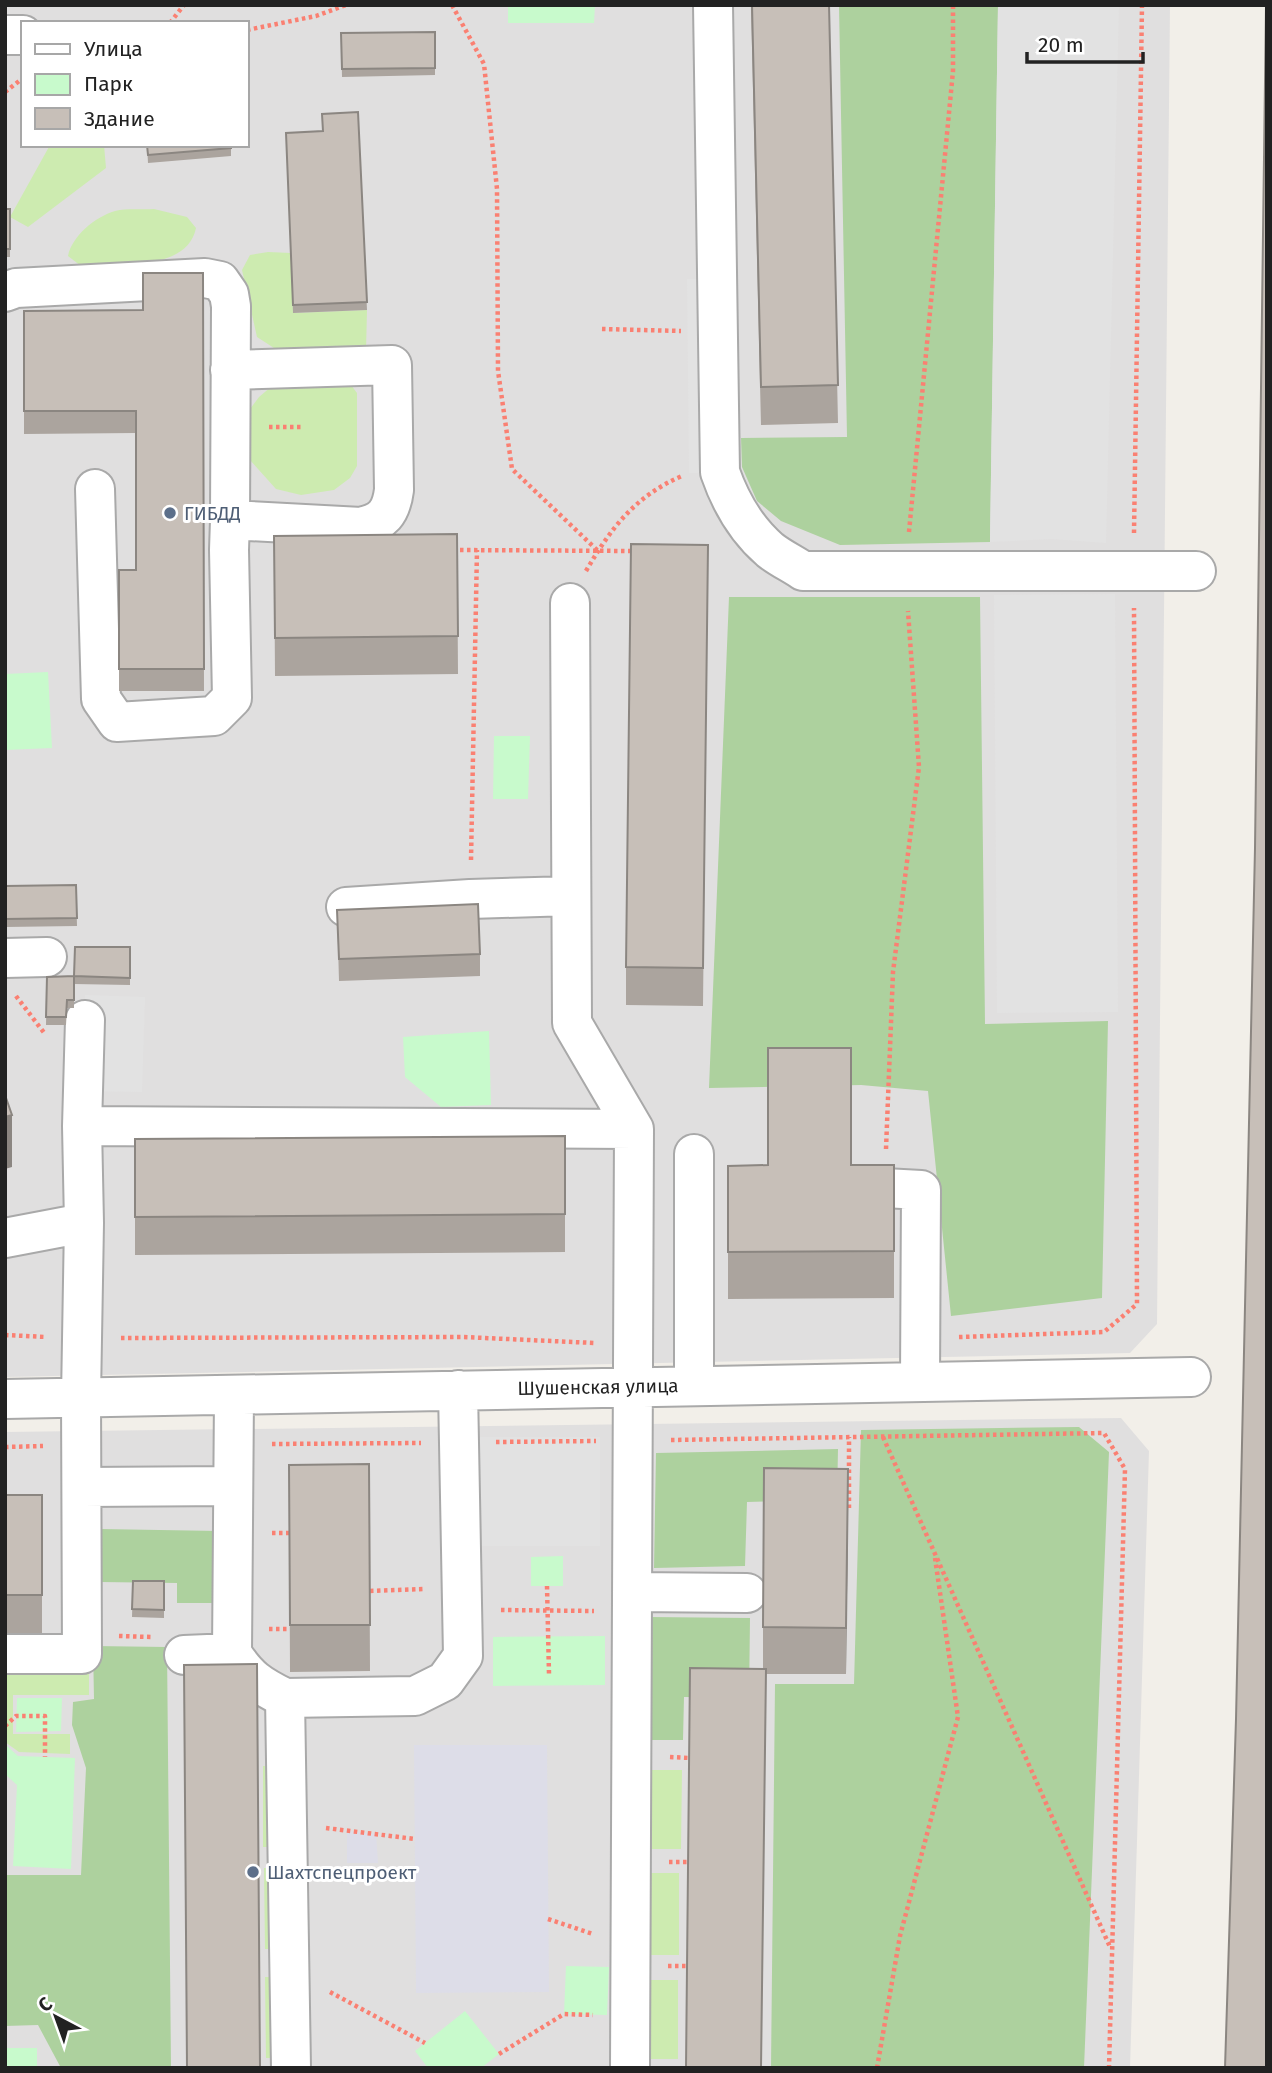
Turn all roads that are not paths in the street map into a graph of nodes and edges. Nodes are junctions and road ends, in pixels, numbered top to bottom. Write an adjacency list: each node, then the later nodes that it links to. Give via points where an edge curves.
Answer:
1 (713, 5): 6 (street, via 720,472 729,497 770,551 803,571)
2 (5, 292): 3 (street, via 214,278 229,294)
3 (230, 370): 5 (street); 5 (street, via 392,365 394,490 387,516 361,527)
4 (95, 489): 5 (street, via 101,699 117,722 214,716 232,698)
5 (230, 520)
6 (1195, 570)
7 (570, 603): 8 (street)
8 (571, 897): 9 (street); 14 (street, via 572,1023)
9 (346, 907)
10 (47, 957): 11 (street)
11 (5, 958)
12 (85, 1020): 13 (street)
13 (82, 1126): 14 (street); 17 (street)
14 (634, 1129): 21 (street)
15 (694, 1154): 22 (street)
16 (875, 1188): 20 (street, via 920,1190)
17 (84, 1223): 18 (street); 25 (street)
18 (5, 1238)
19 (1191, 1377): 20 (street, Шушенская улица)
20 (920, 1382): 22 (street, Шушенская улица)
21 (634, 1386): 22 (street, Шушенская улица); 23 (street, Шушенская улица); 30 (street)
22 (694, 1386)
23 (458, 1390): 24 (street, Шушенская улица); 34 (street, via 463,1656 445,1681 415,1696)
24 (234, 1395): 25 (street, Шушенская улица); 27 (street)
25 (81, 1397): 26 (street, Шушенская улица); 28 (street)
26 (5, 1399)
27 (233, 1486): 28 (street); 32 (street)
28 (83, 1487): 33 (street, via 82,1654)
29 (747, 1593): 30 (street)
30 (633, 1602): 36 (street)
31 (172, 1646): 32 (street)
32 (232, 1653): 34 (street, via 258,1685)
33 (5, 1654)
34 (285, 1698): 35 (street)
35 (291, 2068)
36 (630, 2068)

